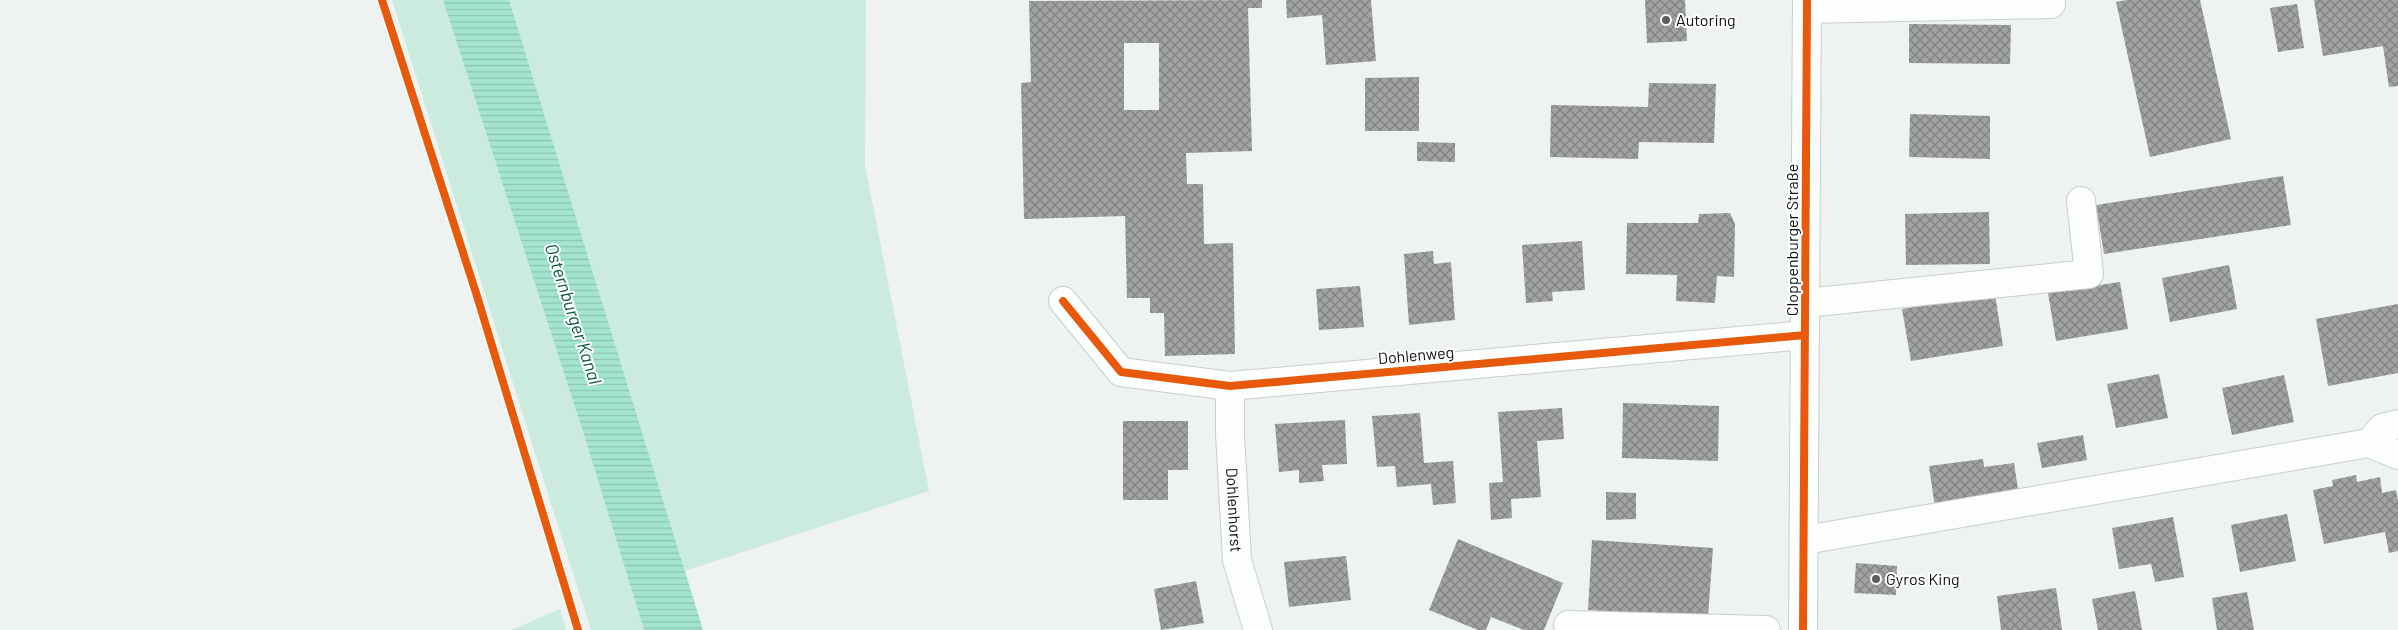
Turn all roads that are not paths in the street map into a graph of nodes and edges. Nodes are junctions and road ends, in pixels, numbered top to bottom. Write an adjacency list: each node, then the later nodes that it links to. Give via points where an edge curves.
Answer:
1 (1807, 4): 2 (street); 5 (street, Cloppenburger Straße)
2 (2051, 4)
3 (2081, 201): 5 (street, via 2089,274)
4 (1063, 301): 7 (street, Dohlenweg, via 1122,372)
5 (1806, 303): 6 (street, Cloppenburger Straße)
6 (1805, 335): 7 (street, Dohlenweg); 11 (street, Cloppenburger Straße)
7 (1230, 386): 13 (street, Dohlenhorst, via 1237,560)
8 (2398, 424): 9 (street, via 2382,428)
9 (2369, 443): 10 (street); 11 (street)
10 (2398, 455)
11 (1805, 540): 15 (street, Cloppenburger Straße)
12 (1568, 626): 14 (street)
13 (1258, 630)
14 (1766, 630)
15 (1803, 630)

